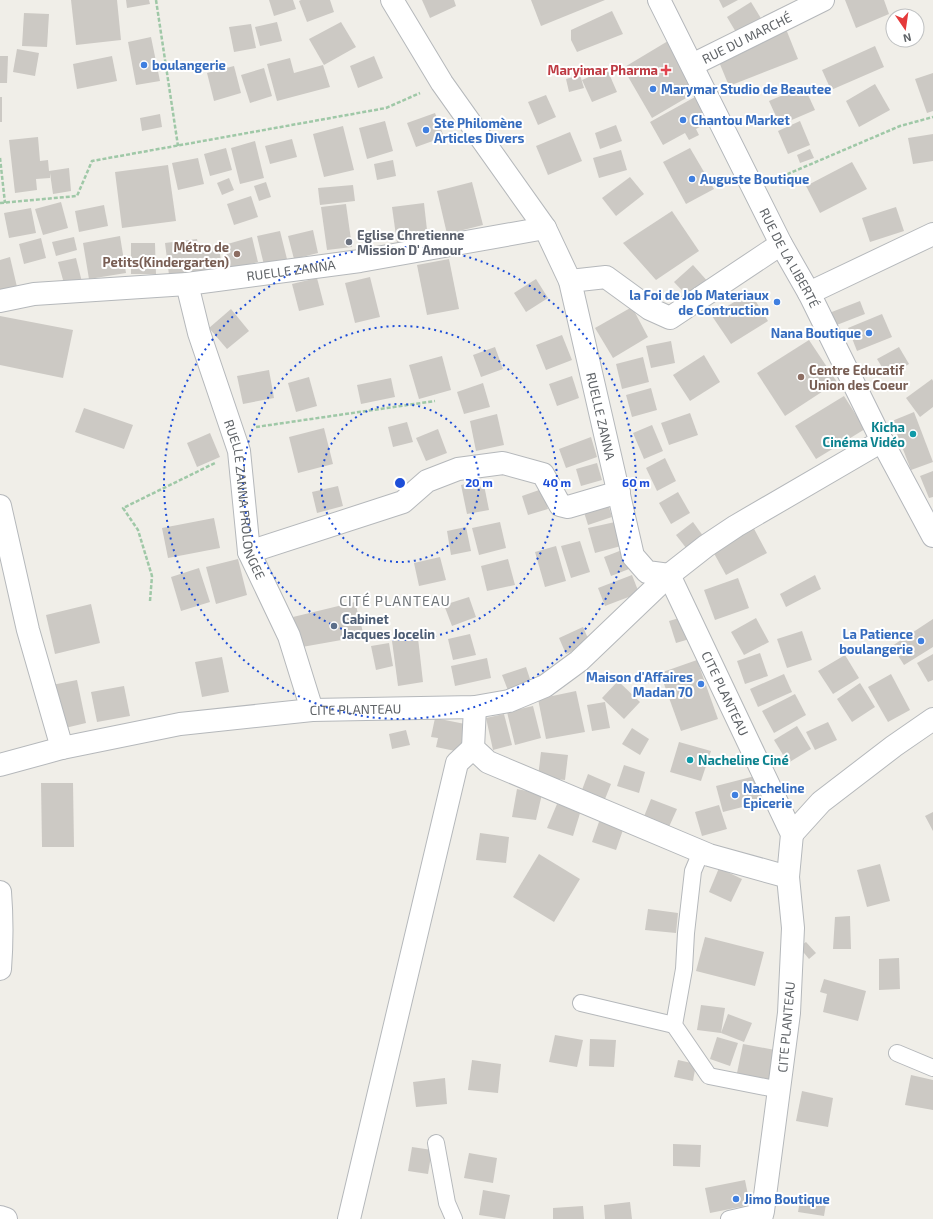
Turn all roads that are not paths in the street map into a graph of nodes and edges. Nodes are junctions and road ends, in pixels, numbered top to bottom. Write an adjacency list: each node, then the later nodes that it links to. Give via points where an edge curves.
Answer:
1 (392, 0): 5 (street, RUELLE ZANNA, via 442,83)
2 (658, 0): 4 (street, RUE DE LA LIBERTÉ)
3 (823, 0): 4 (street, RUE DU MARCHÉ)
4 (692, 65): 7 (street, RUE DE LA LIBERTÉ)
5 (545, 228): 8 (street, RUELLE ZANNA); 9 (street, RUELLE ZANNA, via 360,261)
6 (933, 234): 10 (street)
7 (781, 244): 8 (street, via 670,318 650,309 606,277); 10 (street, RUE DE LA LIBERTÉ)
8 (570, 281): 13 (street, RUELLE ZANNA)
9 (188, 284): 11 (street, RUELLE ZANNA, via 34,294); 16 (street, RUELLE ZANNA PROLONGEE, via 199,333 239,451)
10 (809, 293): 12 (street, RUE DE LA LIBERTÉ)
11 (0, 301)
12 (882, 441): 15 (street, RUE DE LA LIBERTÉ); 17 (street, CITE PLANTEAU, via 736,526)
13 (619, 492): 16 (street, via 568,507 560,505 543,474 503,463 458,469 427,481 403,502); 17 (street, RUELLE ZANNA, via 633,556 647,572)
14 (0, 506): 21 (street, via 28,630)
15 (933, 536)
16 (249, 552): 19 (street, RUELLE ZANNA PROLONGEE, via 289,636)
17 (669, 575): 18 (street, CITE PLANTEAU, via 579,661 545,686 509,701); 24 (street, CITE PLANTEAU)
18 (476, 707): 19 (street, CITE PLANTEAU); 22 (street)
19 (312, 710): 21 (street, CITE PLANTEAU, via 180,724)
20 (933, 719): 24 (street, via 821,802)
21 (62, 748): 23 (street, CITE PLANTEAU)
22 (473, 748): 25 (street, via 488,762); 38 (street, via 457,763)
23 (0, 765)
24 (792, 834): 26 (street, CITE PLANTEAU)
25 (701, 852): 26 (street); 30 (lane, via 693,871 684,969)
26 (788, 877): 33 (street, CITE PLANTEAU, via 793,928 789,1013)
27 (0, 892): 28 (street)
28 (0, 969)
29 (581, 1003): 30 (lane)
30 (674, 1025): 33 (lane, via 709,1076)
31 (897, 1053): 32 (lane)
32 (933, 1068)
33 (780, 1090): 35 (street, CITE PLANTEAU)
34 (436, 1143): 39 (lane, via 447,1204)
35 (762, 1215): 40 (lane)
36 (0, 1217): 37 (street)
37 (6, 1219)
38 (349, 1219)
39 (454, 1219)
40 (729, 1219)

